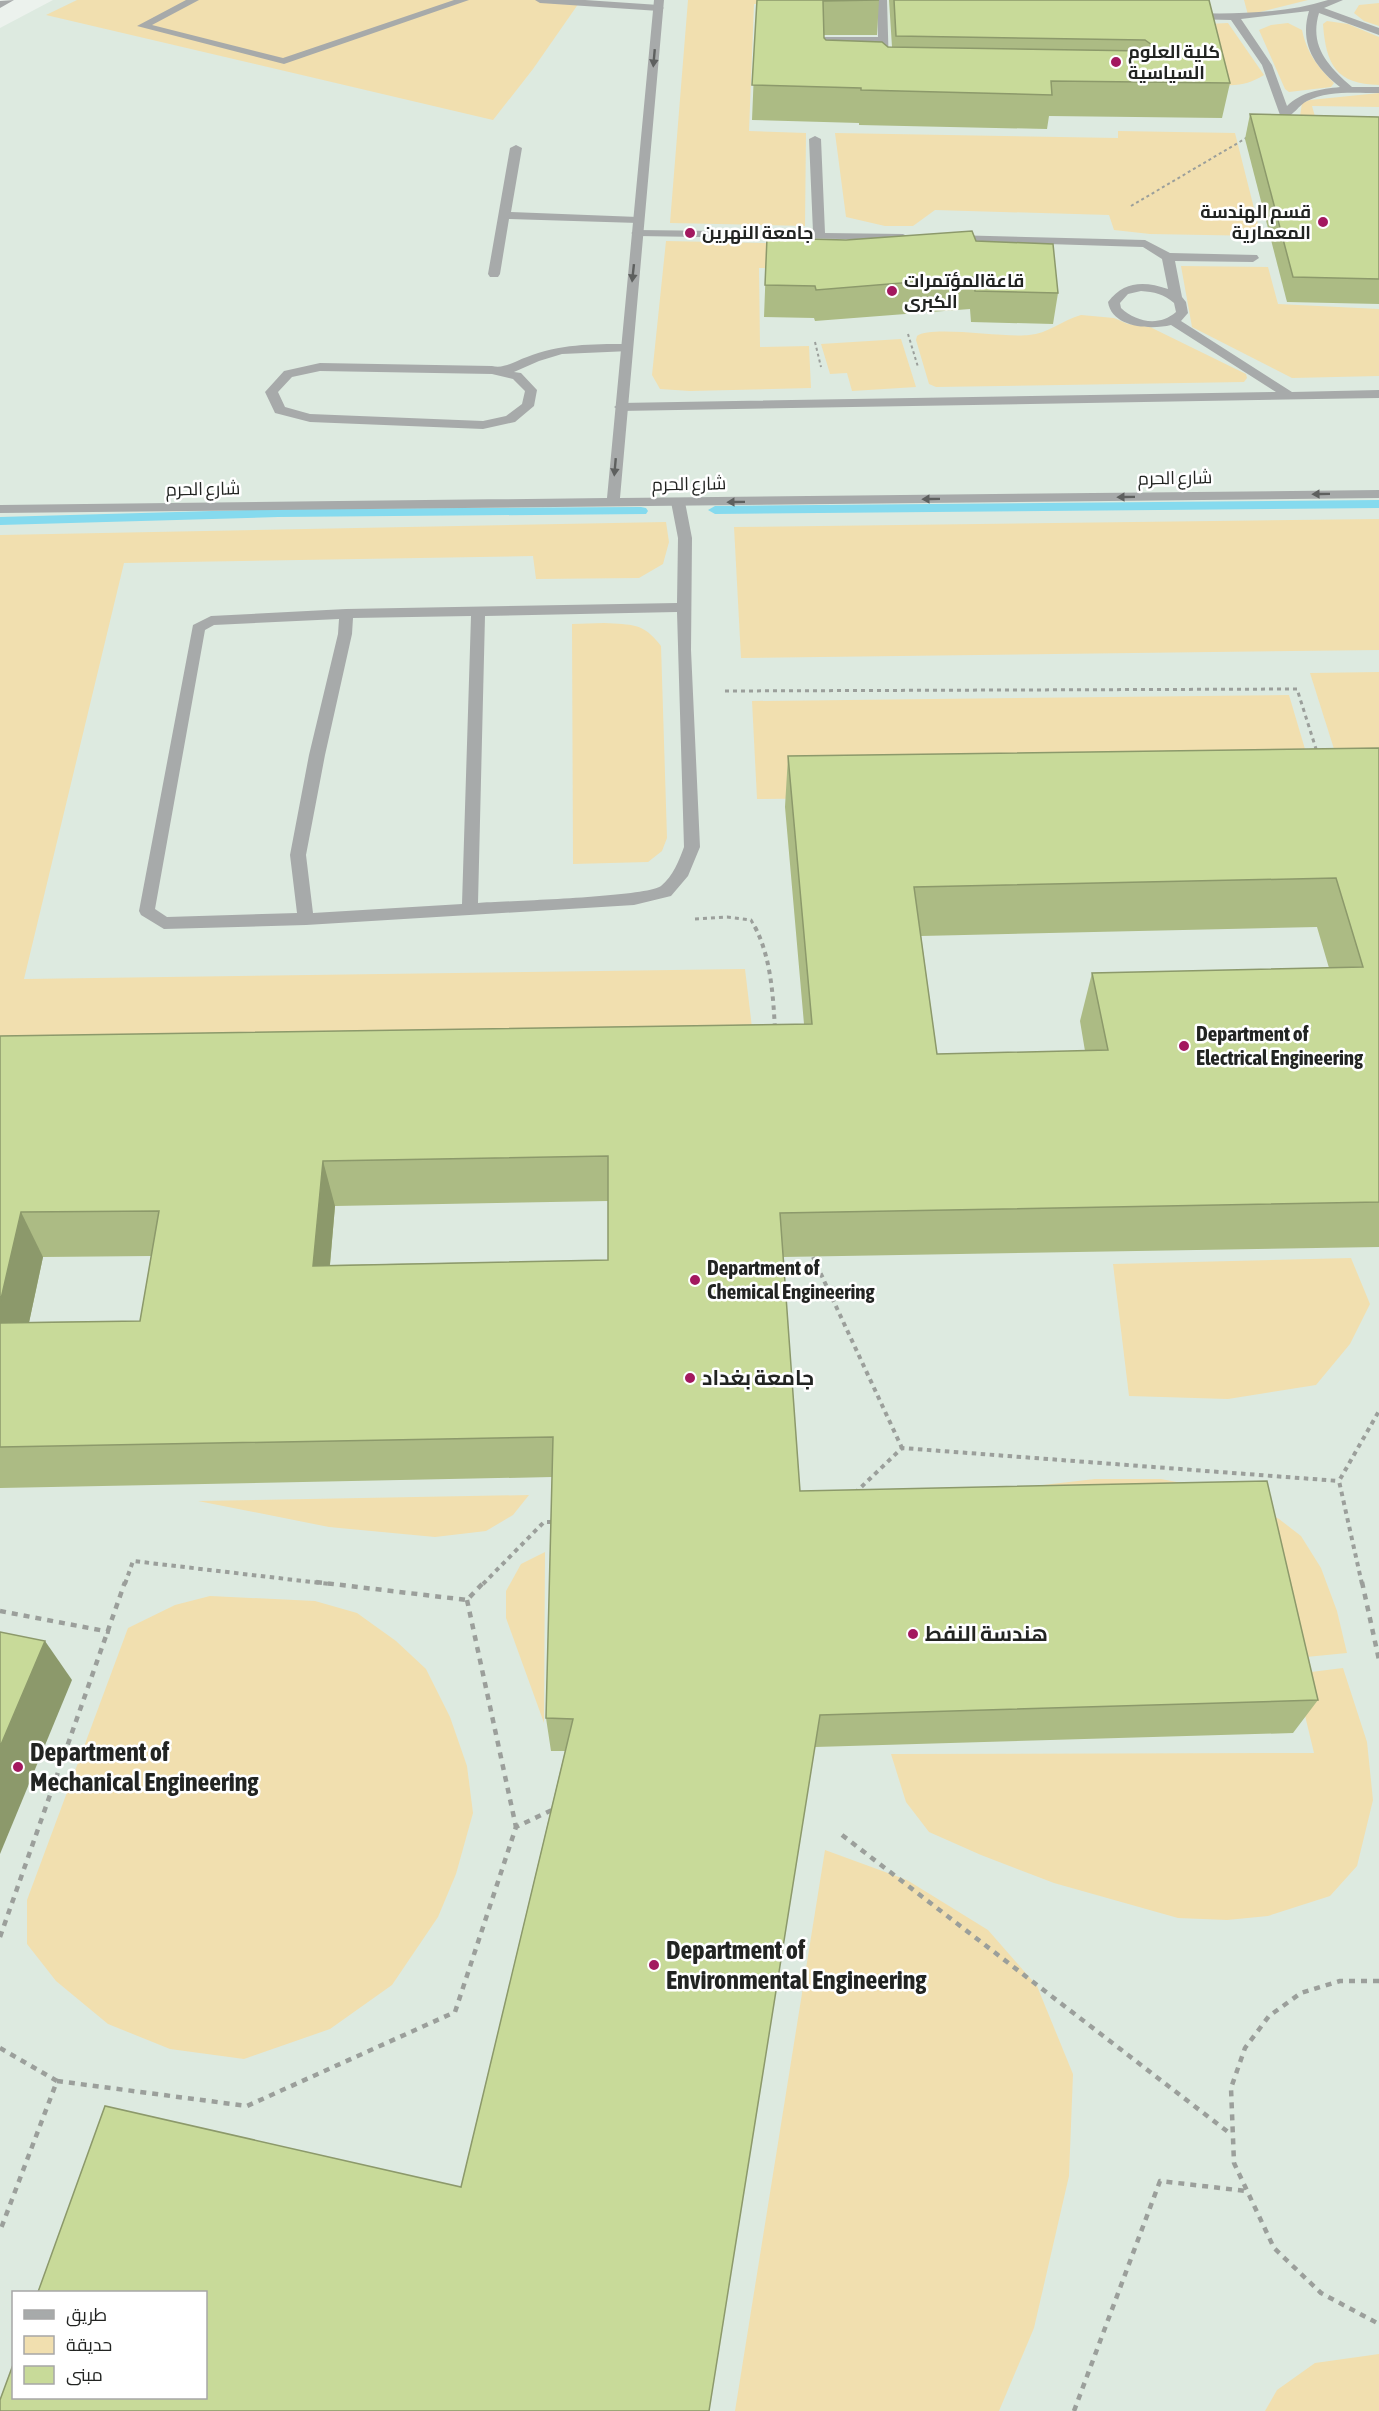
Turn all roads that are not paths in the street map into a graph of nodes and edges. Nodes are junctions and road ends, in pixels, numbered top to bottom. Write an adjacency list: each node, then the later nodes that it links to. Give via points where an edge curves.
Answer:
1 (9, 0): 8 (street)
2 (194, 0): 3 (street, via 142,26 284,61)
3 (464, 0)
4 (540, 0): 7 (street)
5 (882, 0): 13 (street)
6 (1338, 0): 9 (street)
7 (659, 4): 21 (street, one-way to 21)
8 (0, 5)
9 (1315, 8): 11 (street); 12 (street); 16 (street, via 1309,23 1309,40 1316,57)
10 (1181, 15): 11 (street)
11 (1235, 18): 16 (street, via 1267,65 1285,115 1303,97)
12 (1379, 32)
13 (884, 40): 14 (street, via 827,39 828,70); 15 (street, via 880,71)
14 (839, 70)
15 (897, 77)
16 (1350, 90): 17 (street)
17 (1379, 90)
18 (815, 139): 23 (street)
19 (516, 148): 20 (street)
20 (504, 215): 21 (street); 28 (street)
21 (638, 220): 22 (street)
22 (637, 233): 23 (street); 31 (street, one-way to 31)
23 (819, 236): 24 (street)
24 (911, 238)
25 (934, 239): 26 (street, via 1145,244)
26 (1168, 257): 27 (street); 29 (street)
27 (1253, 258)
28 (494, 274)
29 (1176, 298): 30 (street, via 1182,313); 30 (street, via 1168,292 1145,288 1124,291 1114,302 1120,315 1140,323)
30 (1173, 321): 34 (street)
31 (626, 348): 32 (street, via 558,350); 35 (street)
32 (502, 373): 32 (street, via 321,367 288,374 271,392 280,410 310,418 483,425 510,419 528,406 531,390 517,376)
33 (1379, 394): 34 (street)
34 (1289, 395): 35 (street)
35 (620, 407): 38 (street, one-way to 38)
36 (1379, 494): 37 (street, شارع الحرم, one-way to 37)
37 (678, 502): 38 (street, شارع الحرم); 40 (street, via 685,538)
38 (613, 503): 39 (street, شارع الحرم)
39 (0, 509)
40 (685, 607): 41 (street); 43 (street, via 692,847 681,872 665,892 634,898)
41 (478, 612): 42 (street); 43 (street)
42 (346, 614): 44 (street, via 298,855); 44 (street, via 211,621 198,628 147,911 164,923)
43 (470, 909): 44 (street)
44 (306, 919)

